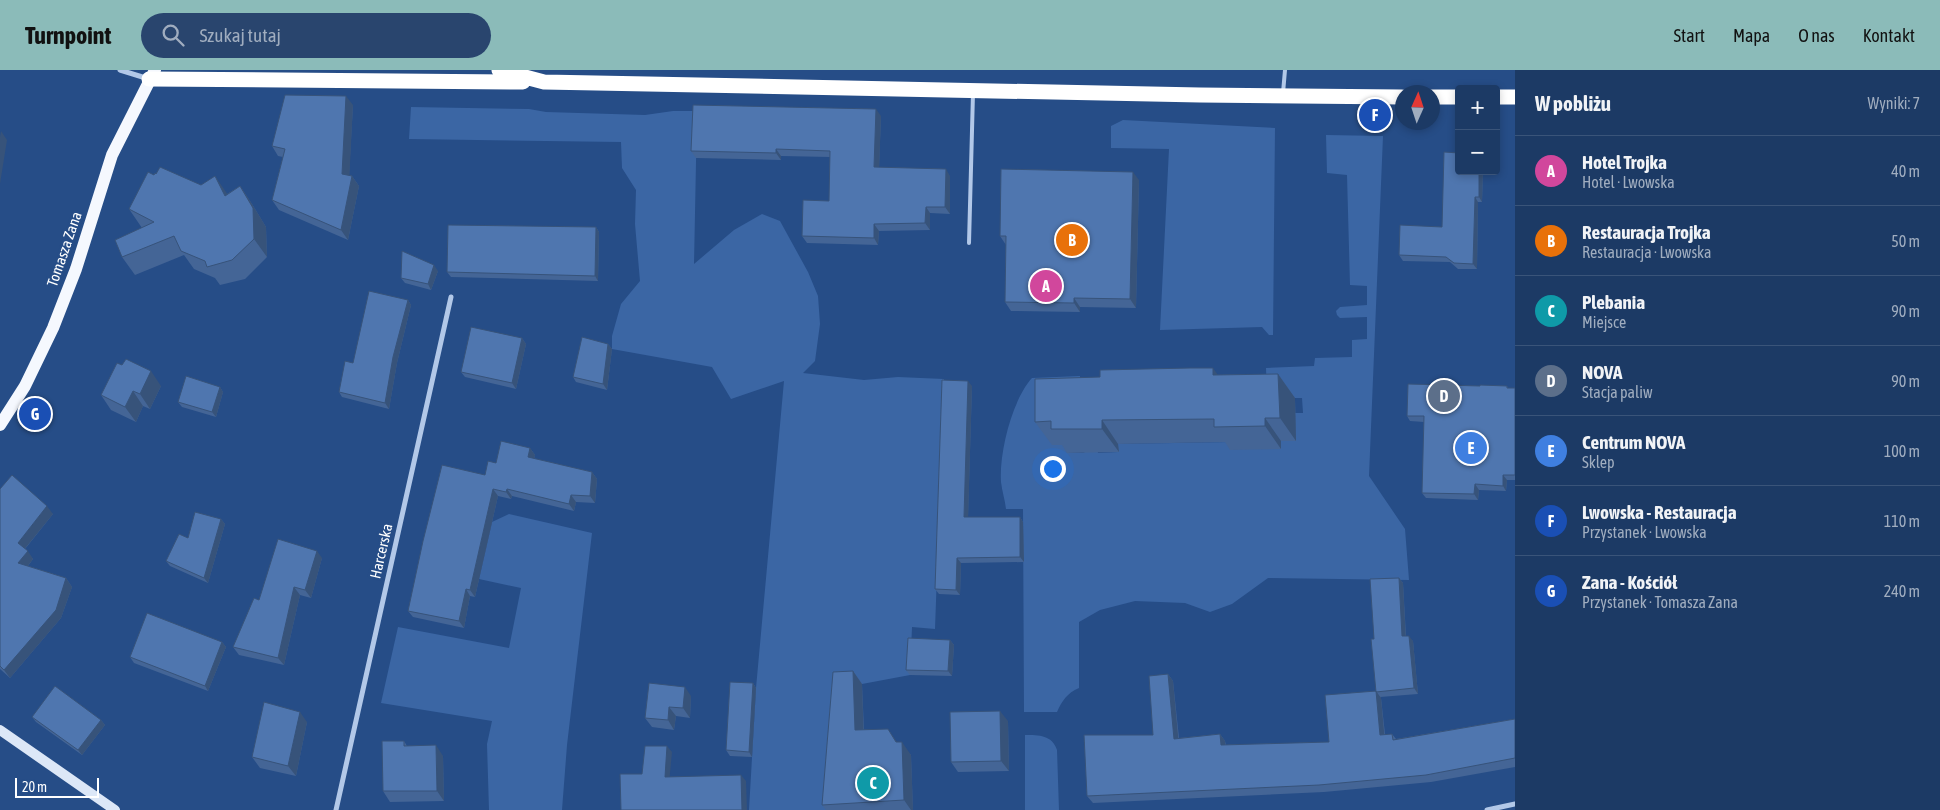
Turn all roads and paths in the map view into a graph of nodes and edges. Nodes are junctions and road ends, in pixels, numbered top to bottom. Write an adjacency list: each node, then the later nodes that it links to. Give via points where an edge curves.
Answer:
1 (120, 70): 5 (street)
2 (164, 70): 5 (main road)
3 (499, 70): 6 (highway)
4 (1284, 70): 8 (lane)
5 (152, 74): 6 (highway); 16 (main road, Tomasza Zana, via 112,155 76,269 53,328)
6 (544, 82): 7 (highway)
7 (973, 90): 8 (highway); 14 (lane)
8 (1283, 95): 9 (highway)
9 (1395, 96)
10 (1440, 97): 11 (highway)
11 (1455, 97)
12 (1500, 97): 13 (highway)
13 (1515, 97)
14 (969, 243)
15 (451, 297): 20 (street, Harcerska)
16 (0, 425)
17 (0, 730): 19 (street)
18 (1515, 804): 21 (street)
19 (115, 810)
20 (336, 810)
21 (1487, 810)

